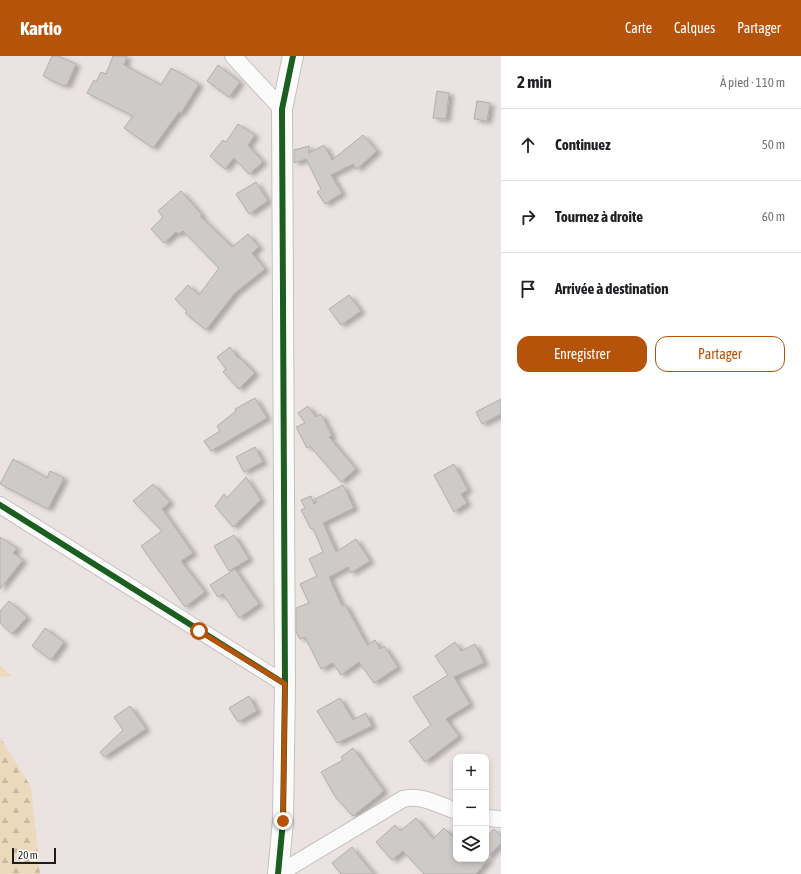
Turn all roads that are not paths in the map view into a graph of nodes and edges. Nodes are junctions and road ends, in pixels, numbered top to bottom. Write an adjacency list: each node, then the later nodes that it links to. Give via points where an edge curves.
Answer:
1 (233, 56): 3 (street)
2 (293, 56): 3 (street)
3 (282, 109): 5 (street)
4 (0, 504): 5 (street)
5 (285, 684): 9 (street, via 283,821)
6 (453, 810): 9 (street, via 420,798 403,799)
7 (489, 818): 8 (street)
8 (501, 819)
9 (278, 874)

